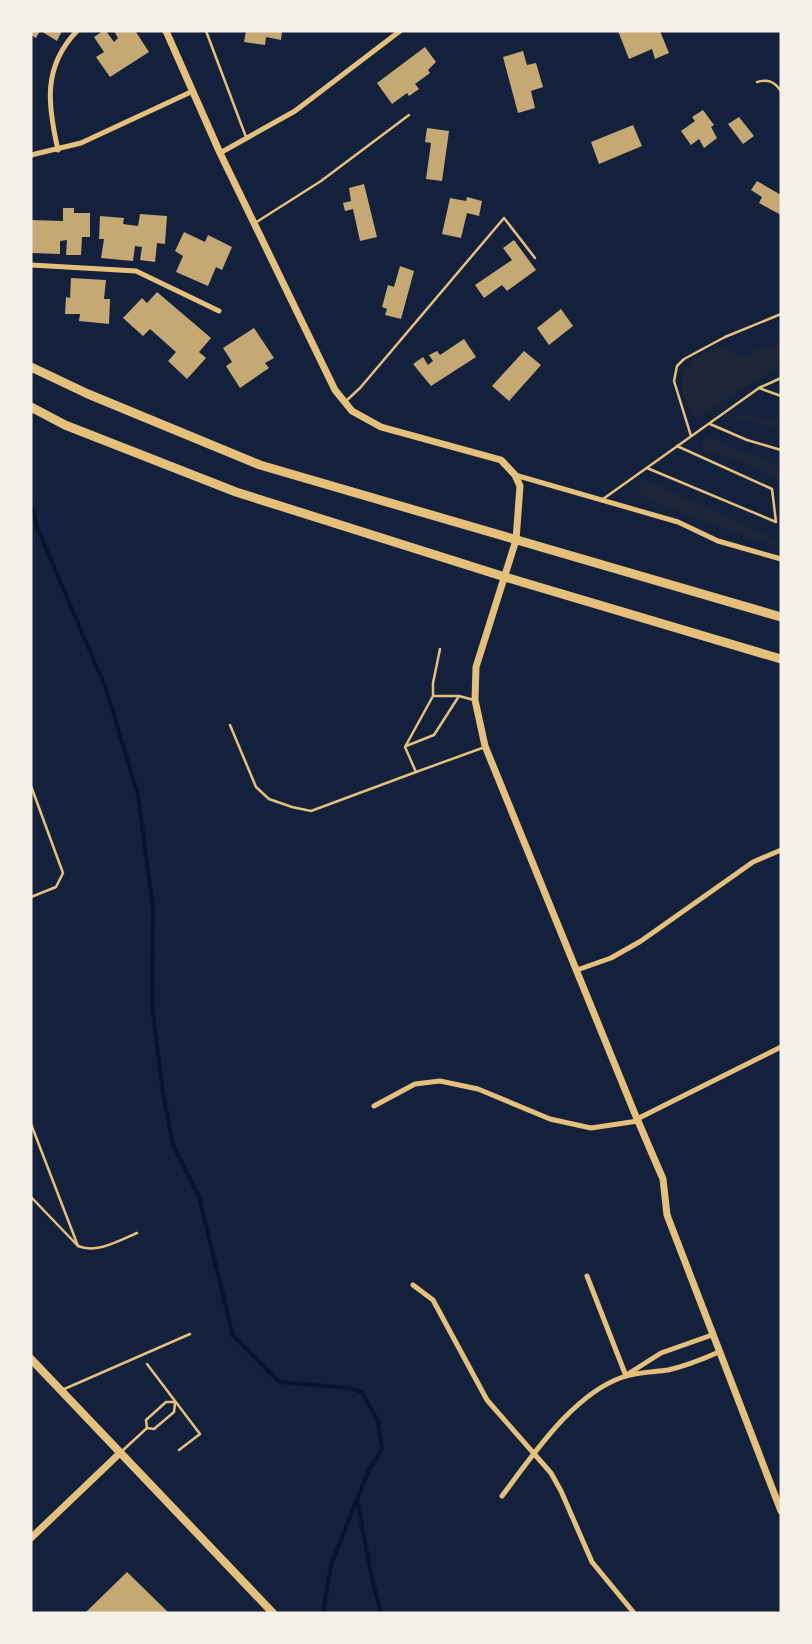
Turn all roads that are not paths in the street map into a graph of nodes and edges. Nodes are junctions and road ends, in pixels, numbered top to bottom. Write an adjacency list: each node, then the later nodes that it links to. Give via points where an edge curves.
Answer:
1 (77, 31): 10 (street, via 66,42 49,91)
2 (166, 31): 6 (street)
3 (206, 31): 9 (lane)
4 (400, 31): 9 (street, via 295,111)
5 (757, 82): 7 (lane, via 773,82)
6 (193, 91): 10 (street, via 81,144); 11 (street)
7 (781, 91)
8 (409, 115): 13 (lane, via 321,181)
9 (246, 138): 11 (street)
10 (58, 150): 12 (street)
11 (220, 153): 13 (street)
12 (31, 155)
13 (255, 223): 22 (street, via 335,390)
14 (535, 258): 22 (lane, via 504,218)
15 (31, 265): 16 (street, via 136,272)
16 (219, 311)
17 (781, 314): 25 (lane, via 725,337 677,366 674,381)
18 (31, 367): 31 (highway, via 260,465)
19 (781, 378): 20 (lane)
20 (759, 388): 21 (lane); 24 (lane)
21 (781, 396)
22 (345, 402): 29 (street, via 352,410 381,427 501,460)
23 (31, 406): 33 (highway, via 66,425 236,492)
24 (709, 424): 25 (lane); 27 (lane)
25 (691, 436): 26 (lane)
26 (677, 446): 28 (lane); 28 (lane, via 772,489 776,522)
27 (781, 450)
28 (647, 468): 30 (lane)
29 (515, 475): 30 (street); 31 (street, via 520,486)
30 (602, 500): 32 (street, via 678,522 718,541)
31 (516, 540): 33 (street); 34 (highway)
32 (781, 559)
33 (506, 577): 36 (highway); 39 (street, via 478,658)
34 (781, 617)
35 (440, 649): 37 (lane)
36 (781, 659)
37 (433, 696): 38 (lane); 42 (lane)
38 (459, 696): 39 (lane); 42 (lane, via 434,735)
39 (475, 700): 41 (street)
40 (230, 725): 43 (lane, via 256,787 269,799 292,808 311,811)
41 (485, 746): 43 (lane); 47 (street)
42 (405, 747): 43 (lane)
43 (416, 772)
44 (31, 786): 46 (lane, via 63,873 56,888)
45 (781, 850): 47 (street, via 753,862 642,941 611,958)
46 (31, 897)
47 (577, 970): 50 (street)
48 (781, 1047): 50 (street)
49 (374, 1106): 50 (street, via 415,1084 440,1080 478,1089 550,1120 591,1128)
50 (637, 1120): 58 (street, via 663,1179 668,1215)
51 (31, 1124): 54 (lane)
52 (31, 1197): 54 (lane)
53 (138, 1233): 54 (lane, via 97,1248)
54 (78, 1246)
55 (587, 1276): 62 (street)
56 (413, 1285): 68 (street, via 434,1300 487,1400)
57 (190, 1334): 63 (lane)
58 (712, 1335): 59 (street); 62 (street, via 661,1353)
59 (719, 1352): 62 (street, via 681,1367); 70 (street)
60 (31, 1359): 63 (main road)
61 (146, 1364): 64 (lane)
62 (626, 1376): 68 (street, via 589,1395)
63 (61, 1391): 67 (main road)
64 (175, 1402): 65 (lane, via 174,1412 154,1429); 65 (lane, via 166,1402 146,1420); 66 (lane, via 200,1434)
65 (147, 1428): 67 (lane)
66 (179, 1450)
67 (120, 1453): 71 (street); 72 (main road)
68 (534, 1454): 69 (street); 73 (street, via 551,1473 561,1491 592,1562)
69 (502, 1496)
70 (781, 1511)
71 (31, 1538)
72 (273, 1613)
73 (634, 1613)

